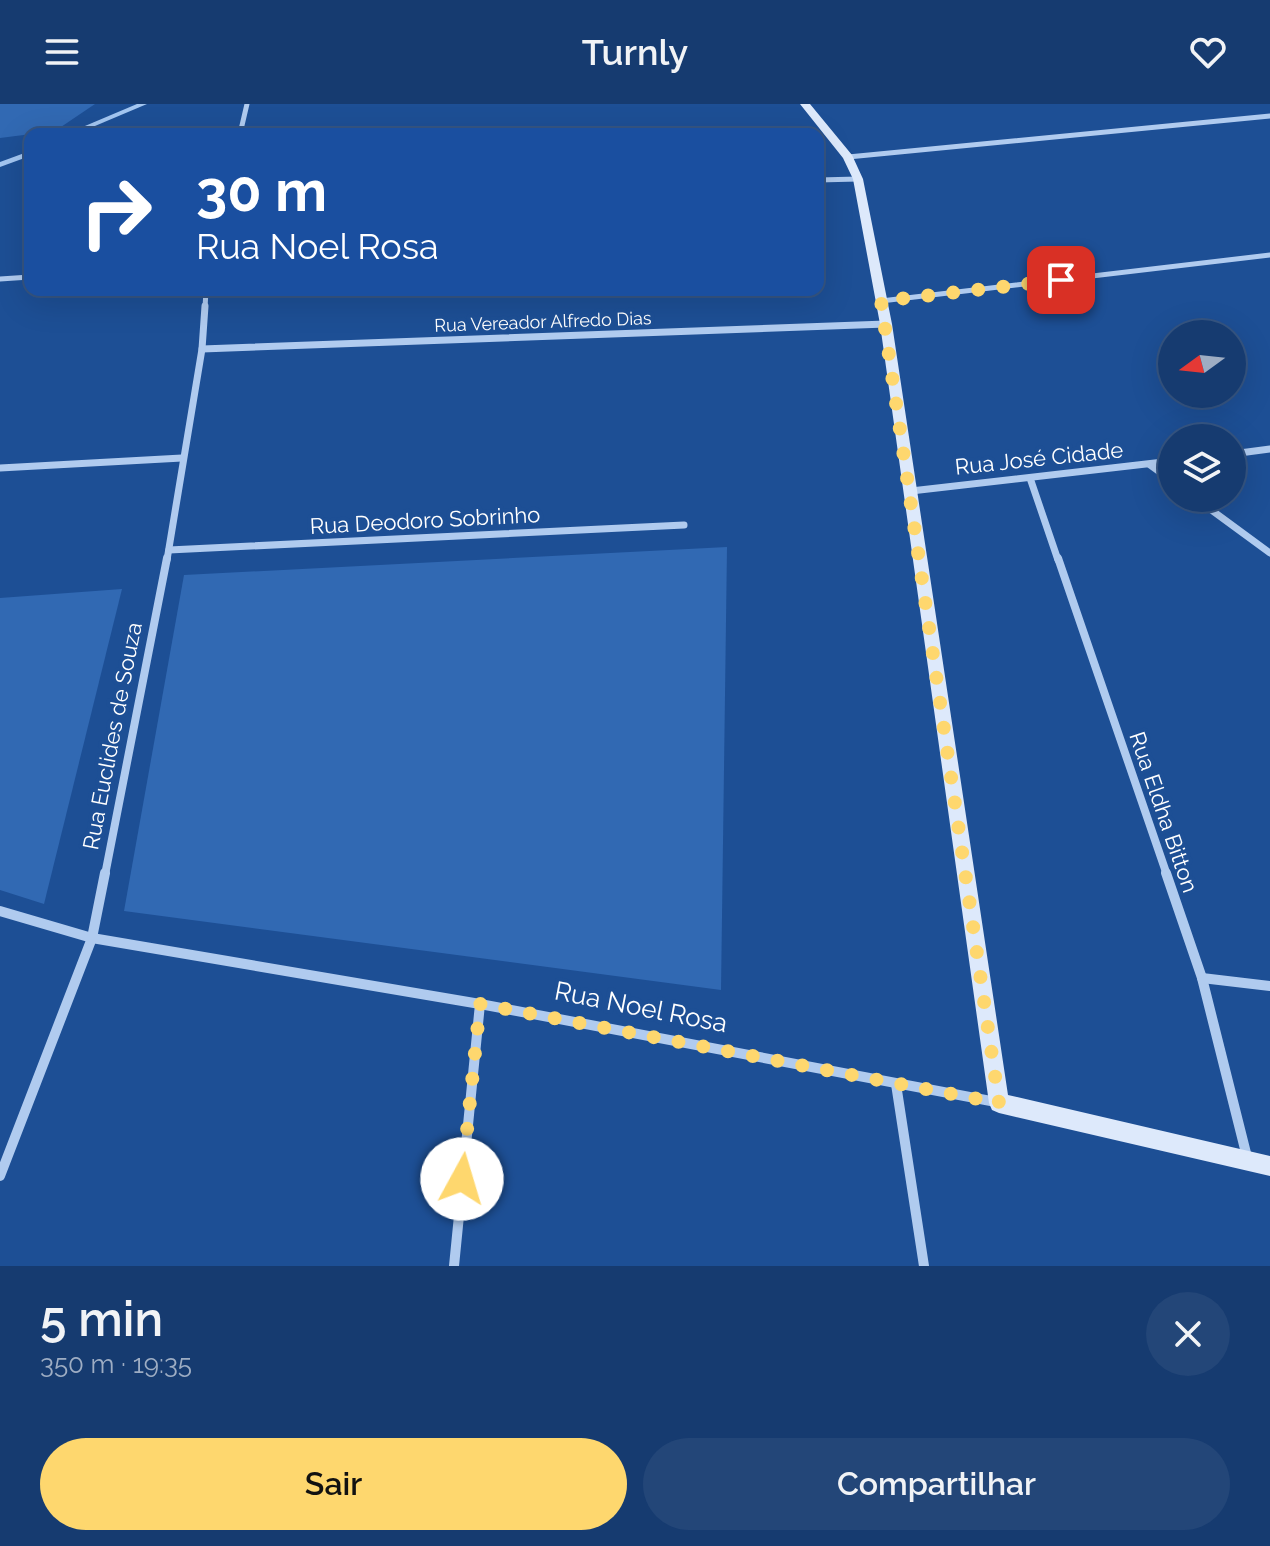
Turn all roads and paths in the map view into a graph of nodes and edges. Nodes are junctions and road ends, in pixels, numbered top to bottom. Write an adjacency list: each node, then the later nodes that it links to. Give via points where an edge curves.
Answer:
1 (247, 104): 4 (street)
2 (805, 104): 5 (street)
3 (1270, 116): 5 (street)
4 (241, 128)
5 (848, 157): 6 (street)
6 (858, 179): 7 (street); 12 (street)
7 (824, 180)
8 (1270, 255): 12 (street)
9 (24, 277): 10 (street)
10 (0, 279)
11 (206, 296): 14 (street, Rua Euclides de Souza)
12 (881, 301): 13 (street)
13 (886, 324): 14 (street, Rua Vereador Alfredo Dias); 23 (street)
14 (202, 349): 17 (street, Rua Euclides de Souza)
15 (1270, 449): 16 (street)
16 (1246, 452)
17 (182, 458): 20 (street); 26 (street, Rua Euclides de Souza)
18 (1158, 463): 19 (street, Rua José Cidade)
19 (1149, 464): 21 (street); 22 (street, Rua José Cidade)
20 (0, 468)
21 (1158, 471)
22 (1030, 478): 23 (street, Rua José Cidade); 30 (street, Rua Eldha Bitton)
23 (911, 491): 34 (street)
24 (1214, 512): 27 (street)
25 (684, 525): 26 (street, Rua Deodoro Sobrinho)
26 (169, 550): 29 (street, Rua Euclides de Souza)
27 (1270, 553)
28 (0, 911): 29 (street, Rua Noel Rosa)
29 (92, 938): 32 (street, Rua Noel Rosa); 36 (street, Rua Euclides de Souza)
30 (1202, 978): 31 (street); 35 (street, Rua Eldha Bitton)
31 (1270, 986)
32 (480, 1004): 33 (street, Rua Noel Rosa); 37 (street)
33 (896, 1084): 34 (street, Rua Noel Rosa); 38 (street)
34 (999, 1103): 35 (street, Rua Noel Rosa)
35 (1259, 1164)
36 (0, 1176)
37 (454, 1266)
38 (924, 1266)

